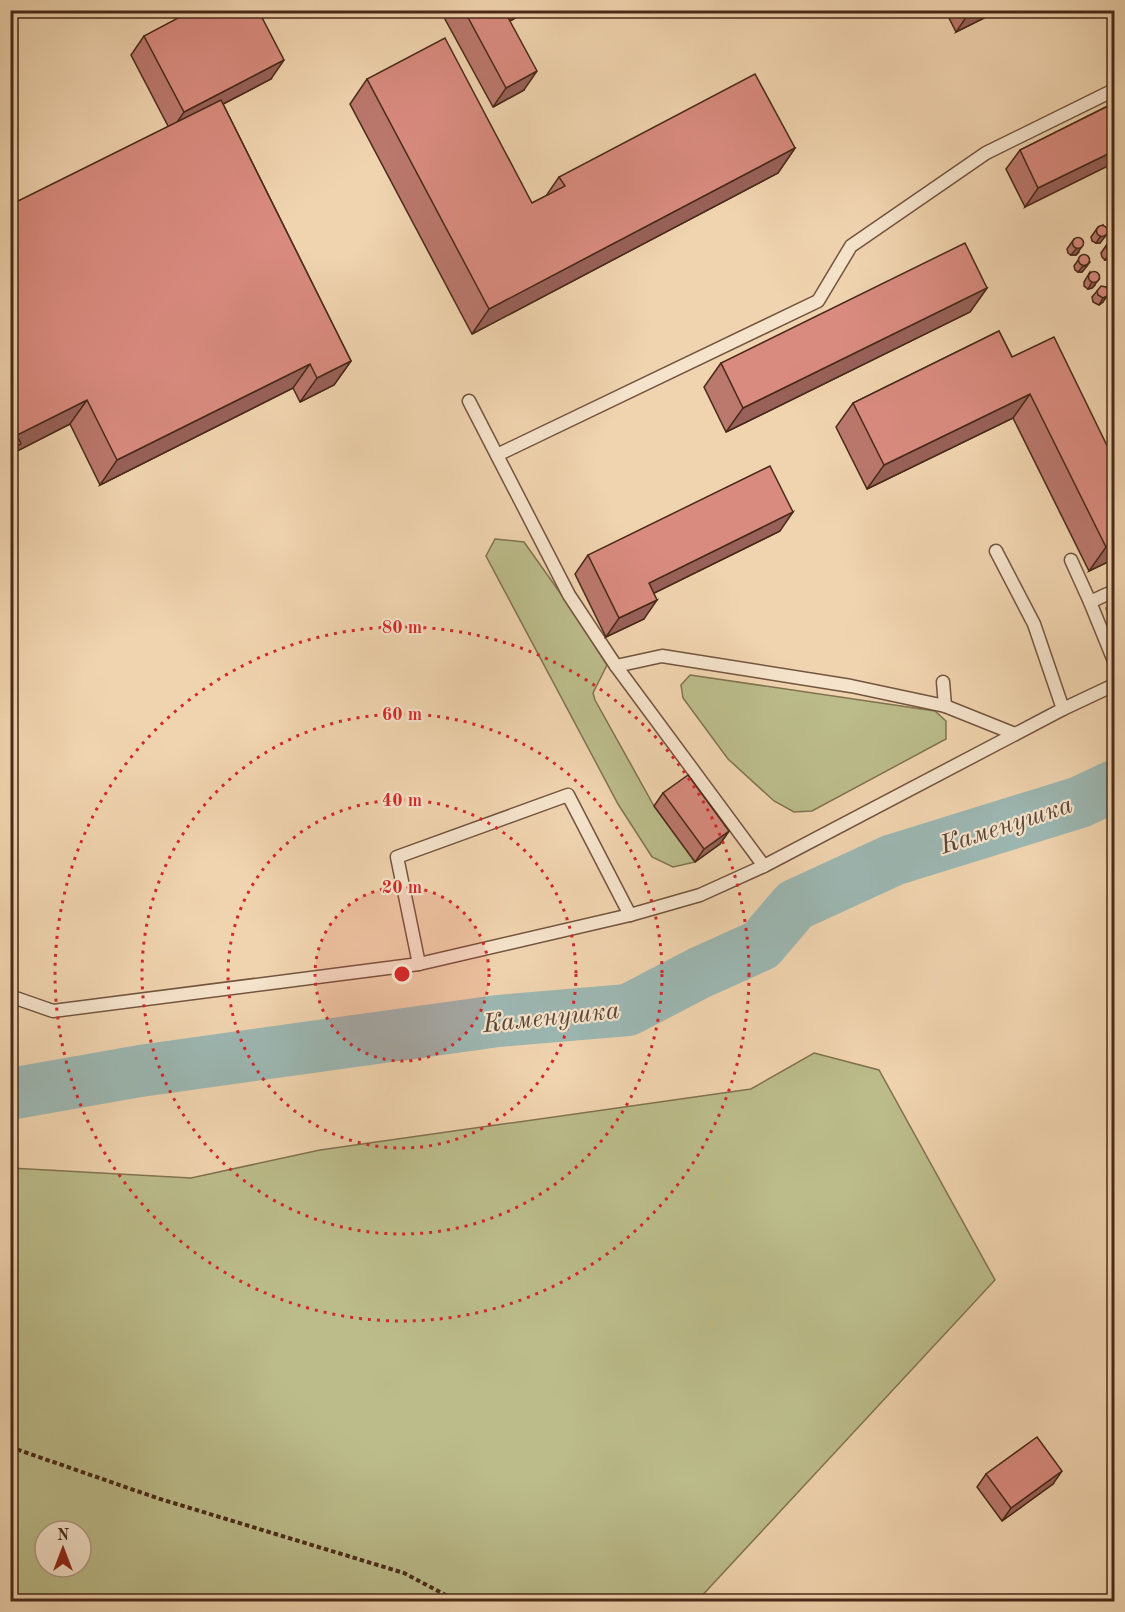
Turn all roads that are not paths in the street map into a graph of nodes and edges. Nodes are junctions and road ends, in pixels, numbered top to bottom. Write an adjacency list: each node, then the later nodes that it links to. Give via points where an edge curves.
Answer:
1 (1114, 90): 3 (lane, via 986,153 851,246 818,301)
2 (469, 401): 3 (lane)
3 (497, 455): 9 (lane, via 569,595)
4 (996, 551): 13 (lane, via 1034,624)
5 (1071, 561): 7 (lane)
6 (1114, 591): 7 (lane)
7 (1090, 602): 8 (lane)
8 (1114, 661)
9 (616, 666): 12 (lane, via 662,656 851,686); 15 (lane)
10 (943, 682): 12 (lane)
11 (1114, 685): 13 (lane)
12 (945, 706): 14 (lane)
13 (1063, 709): 14 (lane)
14 (1016, 734): 15 (lane)
15 (764, 866): 16 (lane, via 700,895)
16 (630, 915): 17 (lane); 17 (lane, via 568,795 397,857)
17 (419, 964): 18 (lane, via 53,1011)
18 (10, 996)

